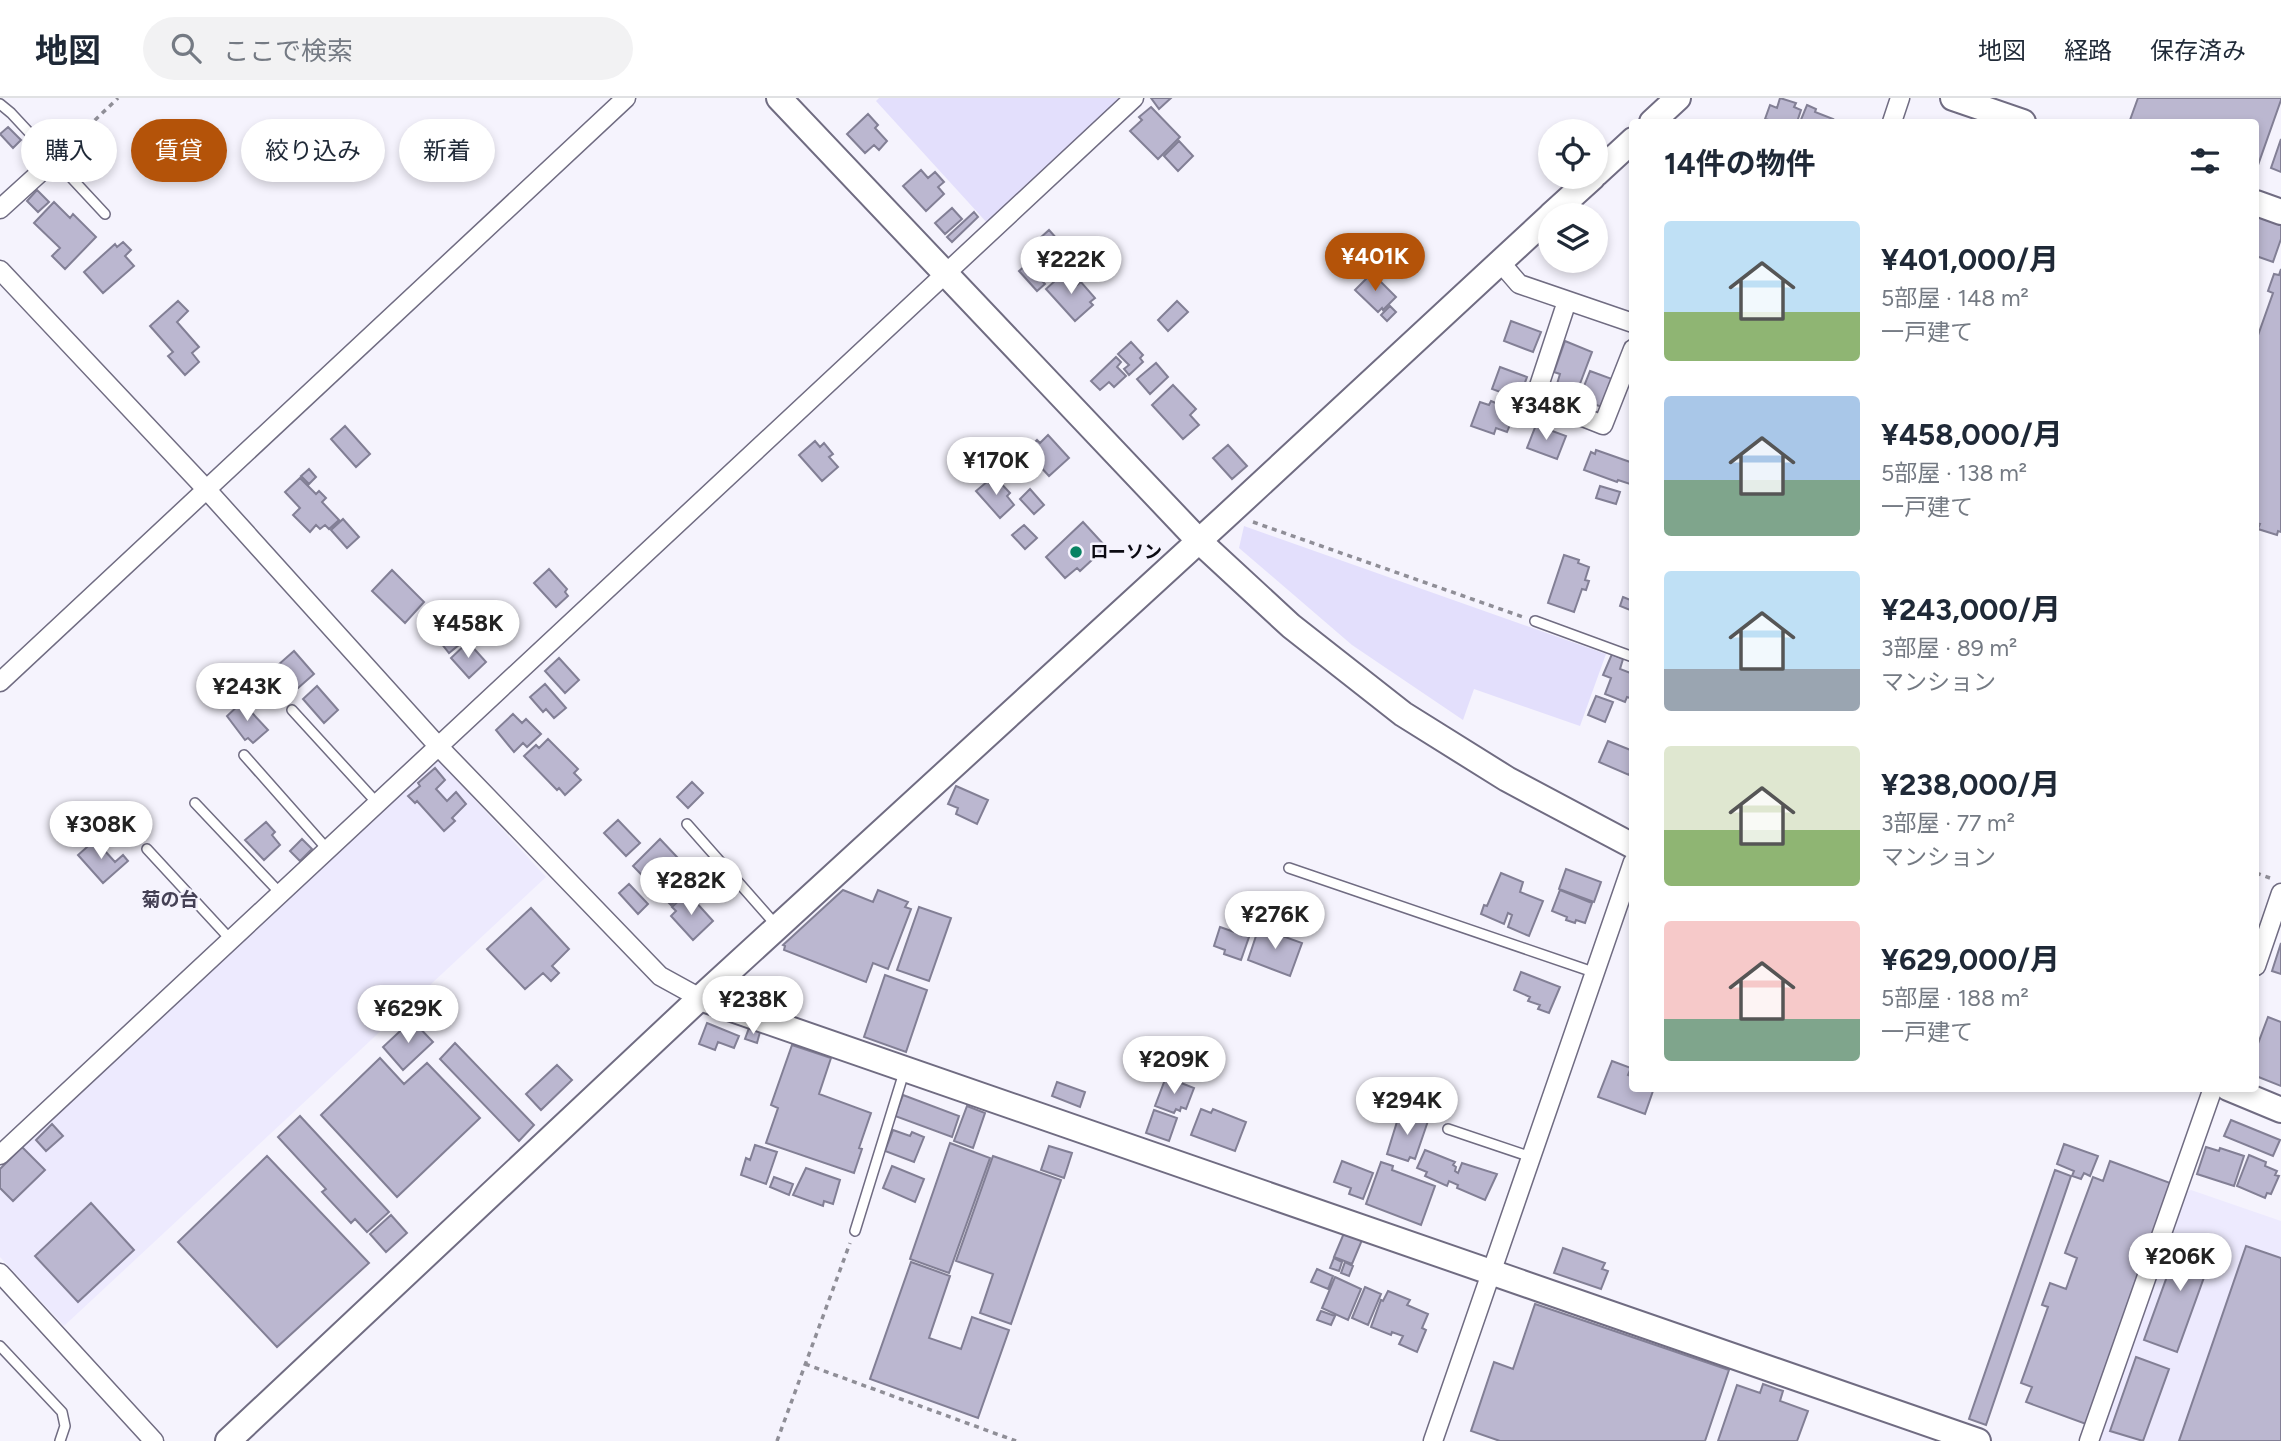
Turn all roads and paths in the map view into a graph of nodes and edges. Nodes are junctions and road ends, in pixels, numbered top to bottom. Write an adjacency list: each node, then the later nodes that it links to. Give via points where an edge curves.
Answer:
1 (118, 98): 9 (path)
2 (626, 98): 31 (street)
3 (779, 98): 27 (street)
4 (1134, 98): 27 (street)
5 (1678, 98): 10 (street)
6 (1900, 98): 11 (street)
7 (1953, 98): 12 (street)
8 (0, 104): 13 (lane)
9 (96, 119)
10 (1654, 119)
11 (1893, 119)
12 (2014, 119)
13 (21, 125)
14 (1629, 144): 15 (street)
15 (1608, 162)
16 (30, 182): 21 (street)
17 (76, 182): 23 (lane)
18 (1579, 189): 19 (street)
19 (1565, 203)
20 (2259, 204): 22 (street)
21 (0, 209)
22 (2281, 212)
23 (105, 214)
24 (1538, 228): 25 (street)
25 (1500, 262): 28 (street, via 1519,284); 32 (street)
26 (0, 270): 31 (street)
27 (946, 275): 33 (street); 38 (street)
28 (1567, 301): 29 (street); 30 (street, via 1535,398 1603,425)
29 (1629, 322)
30 (1629, 359)
31 (207, 490): 36 (street); 38 (street)
32 (1233, 511): 33 (street); 34 (path, via 1248,521)
33 (1199, 541): 43 (street, via 1291,626 1403,714 1507,779); 50 (street)
34 (1535, 621): 35 (lane)
35 (1629, 656)
36 (0, 682)
37 (292, 710): 41 (lane)
38 (439, 747): 41 (street); 54 (street, via 660,975)
39 (244, 755): 45 (lane)
40 (195, 803): 48 (lane)
41 (377, 804): 45 (street)
42 (687, 824): 50 (lane)
43 (1629, 844)
44 (147, 849): 51 (lane)
45 (328, 850): 48 (street)
46 (1289, 868): 53 (lane)
47 (1629, 874): 53 (street)
48 (281, 894): 51 (street)
49 (2281, 894): 52 (street)
50 (778, 927): 54 (street)
51 (231, 940): 60 (street)
52 (2259, 958)
53 (1596, 973): 61 (street)
54 (700, 998): 55 (street); 69 (street)
55 (905, 1068): 62 (lane); 63 (street)
56 (2212, 1092): 74 (street)
57 (2238, 1092): 58 (street)
58 (2281, 1110)
59 (1448, 1129): 61 (lane)
60 (0, 1155)
61 (1531, 1157): 63 (street)
62 (855, 1231): 66 (path)
63 (1492, 1271): 72 (street); 73 (street)
64 (0, 1273): 68 (street)
65 (0, 1346): 67 (lane, via 62,1412 65,1426)
66 (805, 1363): 70 (path); 71 (path)
67 (60, 1441)
68 (154, 1441)
69 (228, 1441)
70 (777, 1441)
71 (1016, 1441)
72 (1433, 1441)
73 (1978, 1441)
74 (2089, 1441)

